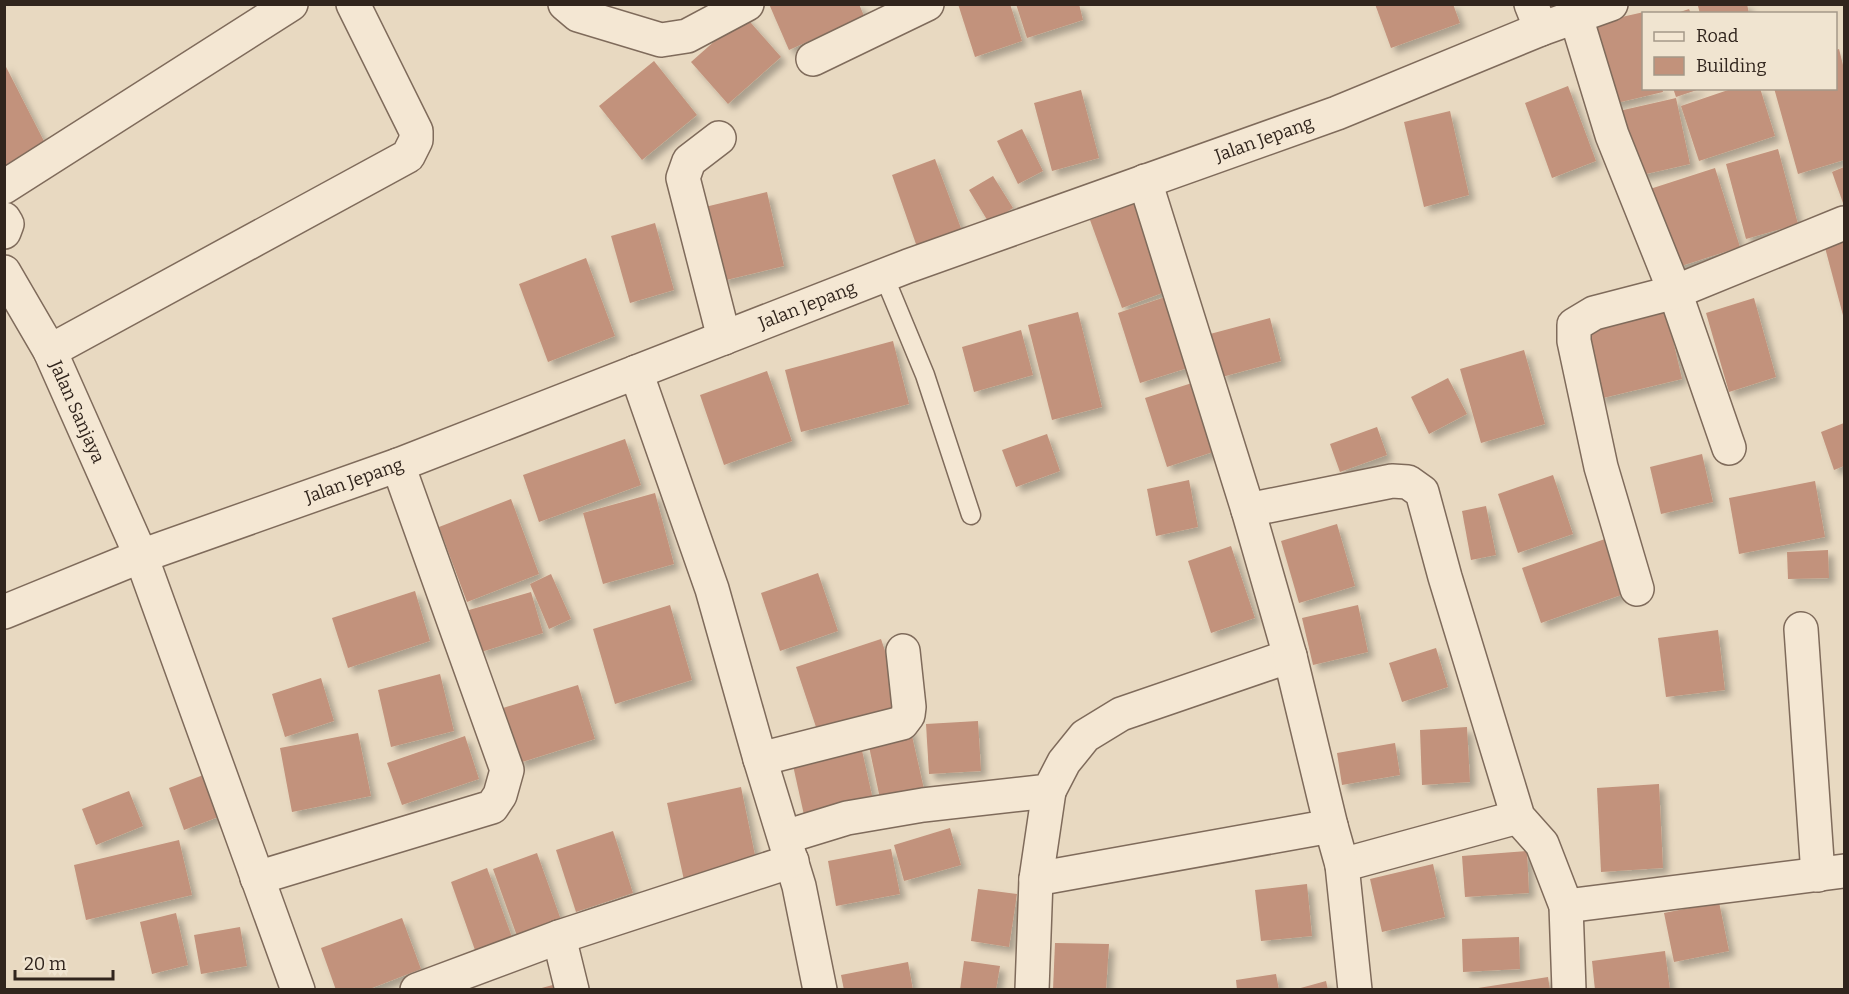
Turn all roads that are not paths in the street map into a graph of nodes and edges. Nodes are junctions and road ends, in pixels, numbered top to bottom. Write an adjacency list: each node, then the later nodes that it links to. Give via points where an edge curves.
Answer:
1 (291, 4): 12 (street)
2 (353, 4): 20 (street, via 416,131 408,156)
3 (565, 4): 4 (street, via 578,15 661,39 687,36)
4 (747, 4)
5 (927, 4): 9 (street)
6 (1611, 4): 8 (street, Jalan Jepang)
7 (1536, 17): 8 (street, Jalan Jepang); 11 (street, Jalan Jepang, via 1337,113)
8 (1576, 17): 18 (street, via 1612,135)
9 (813, 58)
10 (718, 138): 19 (street, via 688,161 683,178)
11 (1145, 181): 17 (street, Jalan Jepang); 24 (street)
12 (4, 187)
13 (4, 219): 15 (street)
14 (1845, 223): 18 (street)
15 (4, 232)
16 (4, 272): 20 (street, Jalan Sanjaya)
17 (884, 276): 19 (street, Jalan Jepang); 25 (lane, via 925,375)
18 (1675, 292): 22 (street); 27 (street, via 1594,313 1574,325 1601,467)
19 (724, 338): 21 (street, Jalan Jepang)
20 (50, 351): 26 (street, Jalan Sanjaya)
21 (636, 372): 23 (street, Jalan Jepang); 32 (street, via 712,589)
22 (1730, 448)
23 (398, 465): 26 (street, Jalan Jepang); 39 (street, via 507,770 500,795 492,807)
24 (1248, 510): 31 (street); 34 (street, via 1392,481 1408,482 1422,492)
25 (971, 515)
26 (141, 556): 28 (street, Jalan Jepang); 39 (street, Jalan Sanjaya)
27 (1637, 590)
28 (9, 610)
29 (1801, 629): 38 (street)
30 (903, 651): 32 (street, via 909,707 902,723)
31 (1290, 656): 33 (street, via 1121,714 1085,736); 35 (street)
32 (760, 759): 36 (street)
33 (1048, 791): 36 (street, via 858,816); 40 (street)
34 (1518, 817): 37 (street); 41 (street, via 1542,844)
35 (1331, 826): 37 (street); 40 (street)
36 (789, 849): 42 (street); 46 (street)
37 (1342, 865): 48 (street)
38 (1831, 873): 41 (street)
39 (257, 878): 43 (street, Jalan Sanjaya)
40 (1036, 879): 47 (street)
41 (1566, 906): 49 (street)
42 (559, 937): 44 (street); 45 (street)
43 (298, 990)
44 (417, 990)
45 (572, 990)
46 (820, 990)
47 (1032, 990)
48 (1356, 990)
49 (1569, 990)

